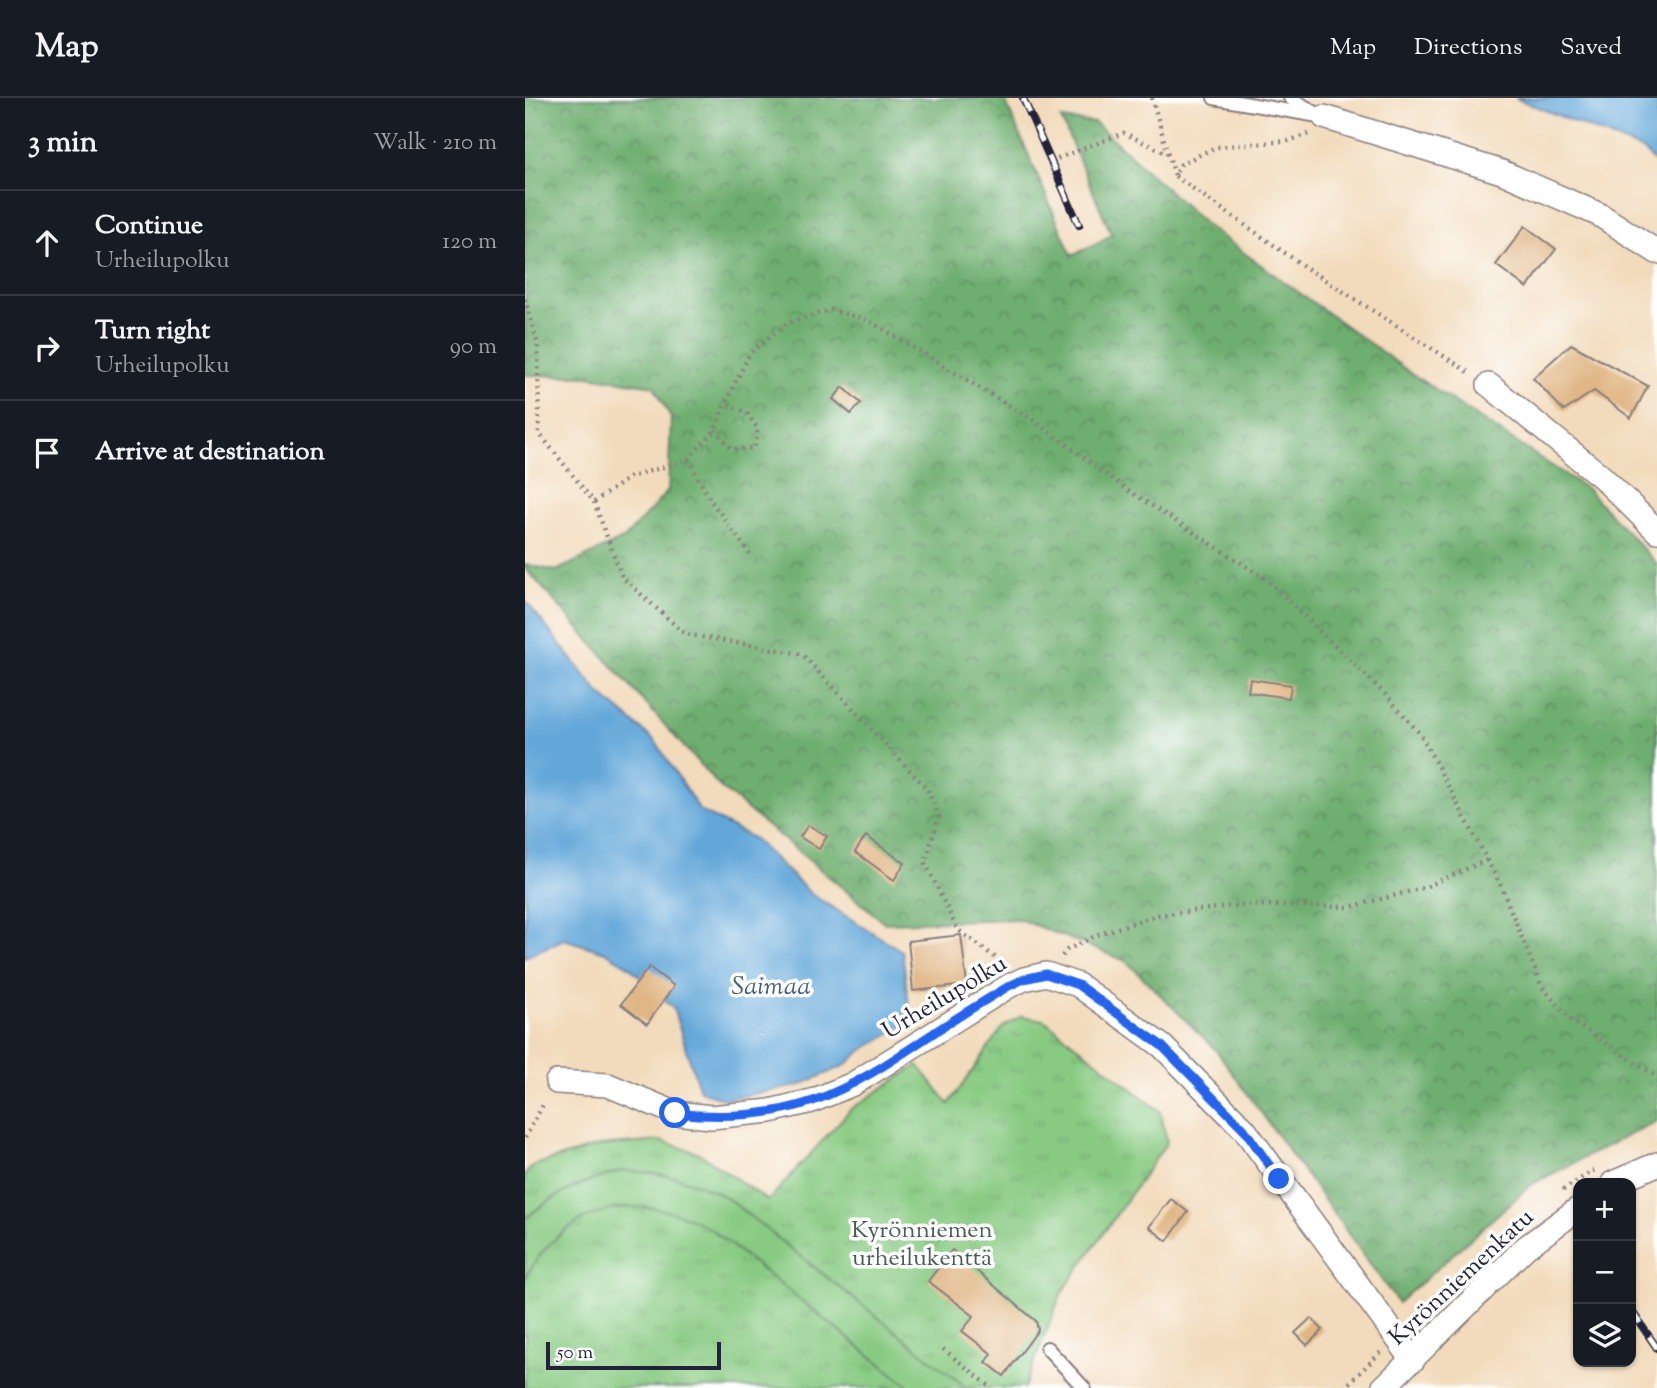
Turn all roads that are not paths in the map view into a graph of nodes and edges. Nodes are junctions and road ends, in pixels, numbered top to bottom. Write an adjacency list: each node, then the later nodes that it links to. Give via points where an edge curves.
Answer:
1 (1214, 98): 3 (lane)
2 (1290, 98): 3 (lane)
3 (1321, 124): 4 (street, via 1502,172 1600,215)
4 (1657, 252)
5 (1489, 384): 6 (street, via 1602,478)
6 (1657, 531)
7 (557, 1082): 12 (street, Urheilupolku, via 608,1085 675,1113 711,1117 770,1111 853,1084 1009,986 1035,976 1078,985 1162,1046 1244,1129)
8 (1657, 1164): 9 (street)
9 (1625, 1178)
10 (1573, 1213): 12 (street, Kyrönniemenkatu, via 1525,1248)
11 (1047, 1348): 13 (lane)
12 (1413, 1360): 14 (street, Kyrönniemenkatu)
13 (1084, 1388)
14 (1383, 1388)

